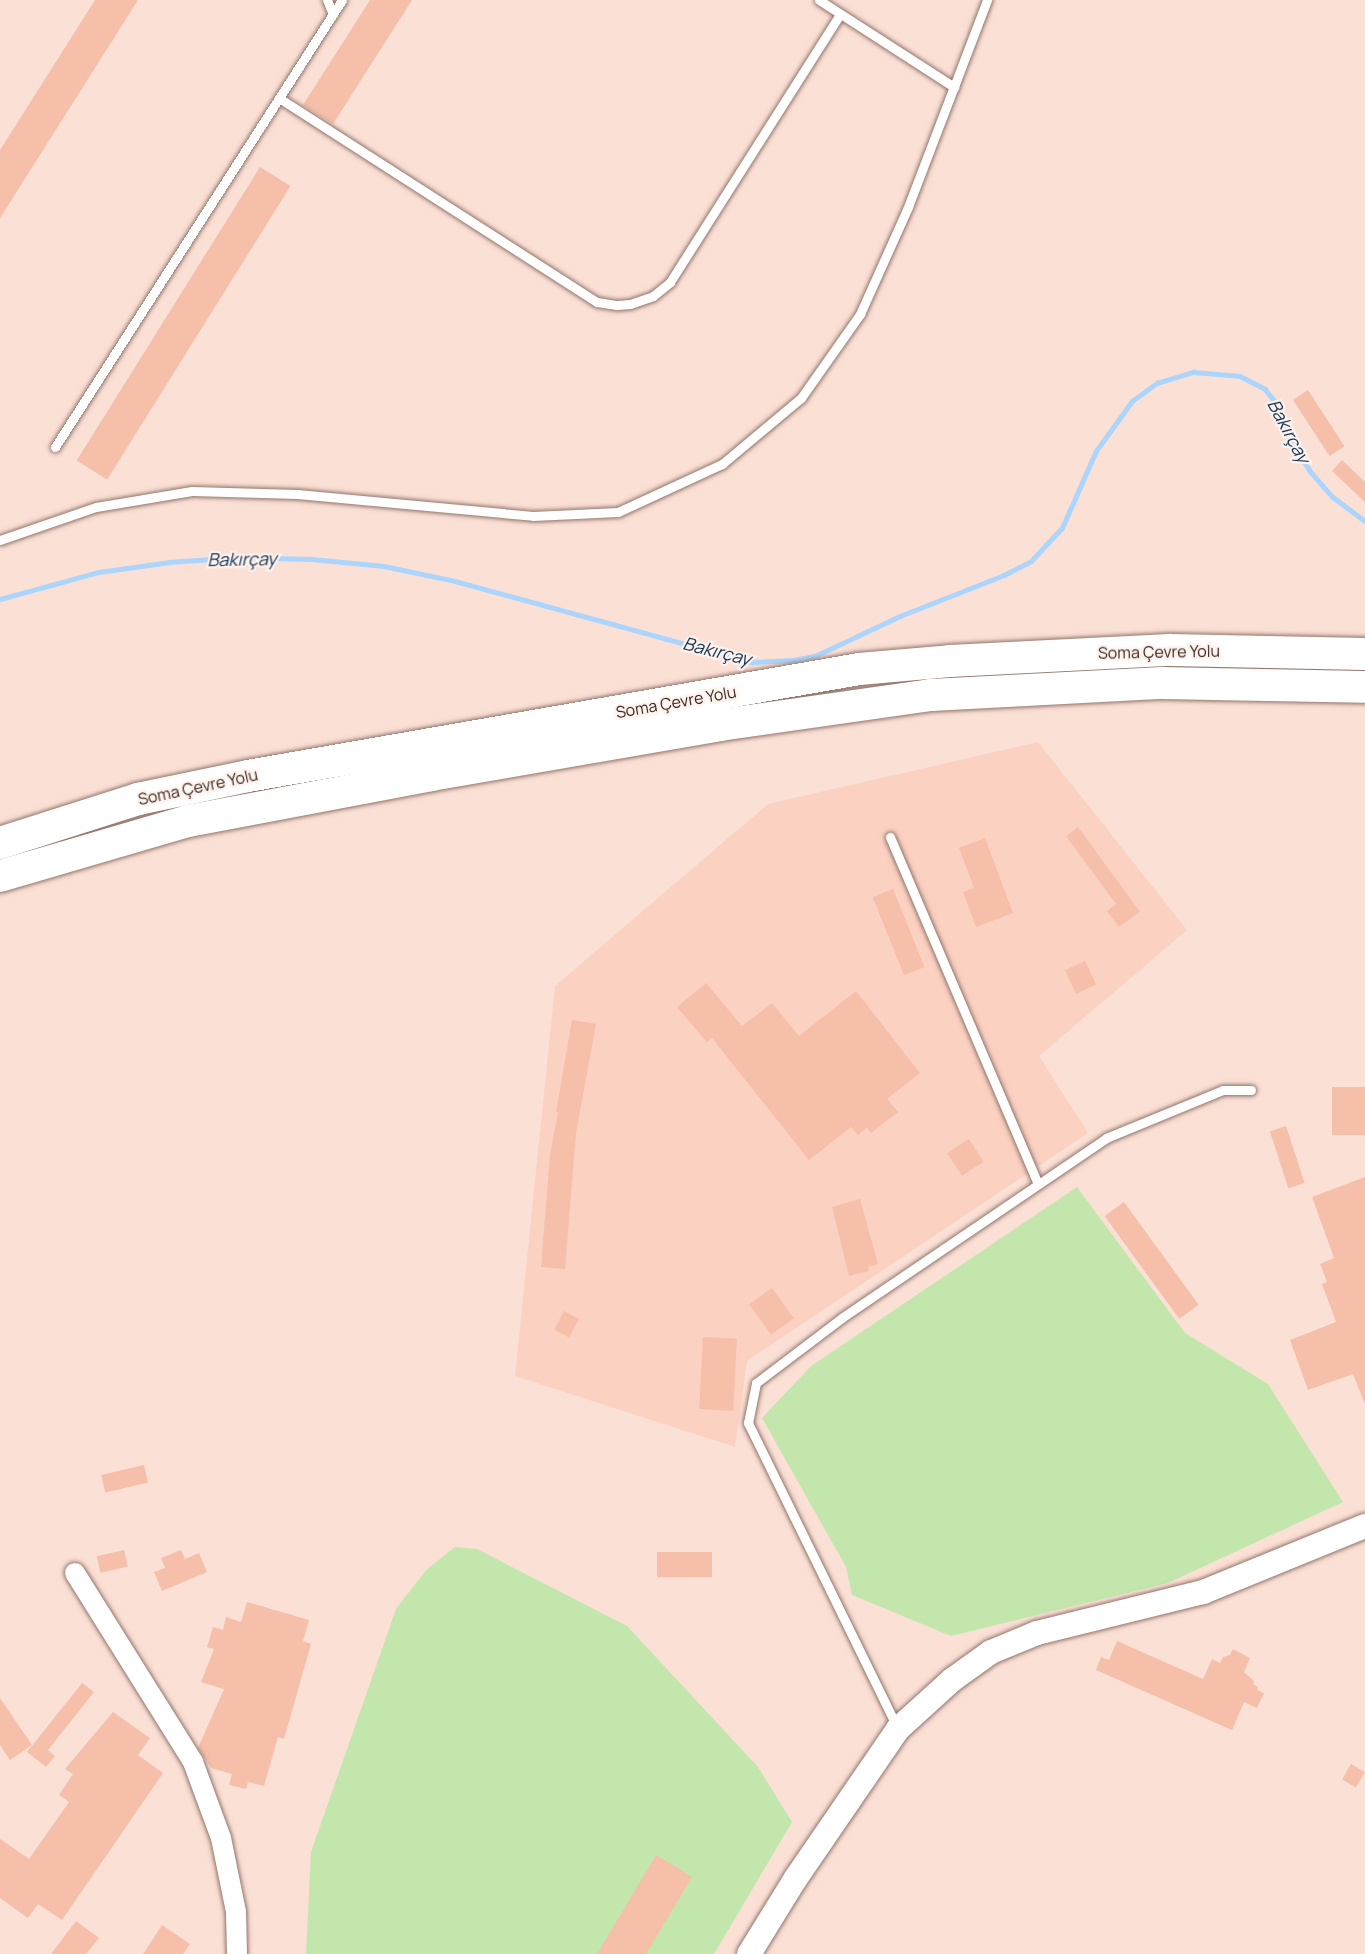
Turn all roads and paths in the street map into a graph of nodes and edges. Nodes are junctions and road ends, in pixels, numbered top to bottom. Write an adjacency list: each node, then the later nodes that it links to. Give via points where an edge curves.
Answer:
1 (327, 0): 5 (lane)
2 (342, 0): 5 (lane)
3 (819, 0): 6 (lane)
4 (987, 0): 7 (lane)
5 (333, 14): 8 (lane)
6 (840, 14): 7 (lane); 8 (lane, via 670,282 653,296 630,304 597,302)
7 (954, 87): 10 (lane, via 908,207 860,314 801,398 722,464 618,512 533,516 297,494 192,491 96,507)
8 (279, 98): 9 (lane)
9 (55, 447)
10 (0, 540)
11 (1360, 653): 16 (highway, Soma Çevre Yolu, via 1170,650 859,669 248,776 138,799)
12 (1314, 686): 13 (highway, Soma Çevre Yolu); 14 (highway); 17 (highway, Soma Çevre Yolu, via 1163,682 931,695 720,725 188,821)
13 (1365, 687)
14 (1365, 696)
15 (890, 837): 19 (lane)
16 (0, 843)
17 (0, 876)
18 (1251, 1090): 19 (lane, via 1223,1090 1106,1138)
19 (1038, 1184): 22 (lane, via 843,1317 756,1383 748,1423)
20 (1365, 1526): 22 (street, via 1203,1592 1037,1633 991,1652 952,1680)
21 (75, 1574): 23 (street, via 193,1762 221,1838 236,1912)
22 (898, 1729): 24 (street)
23 (237, 1954)
24 (749, 1954)

